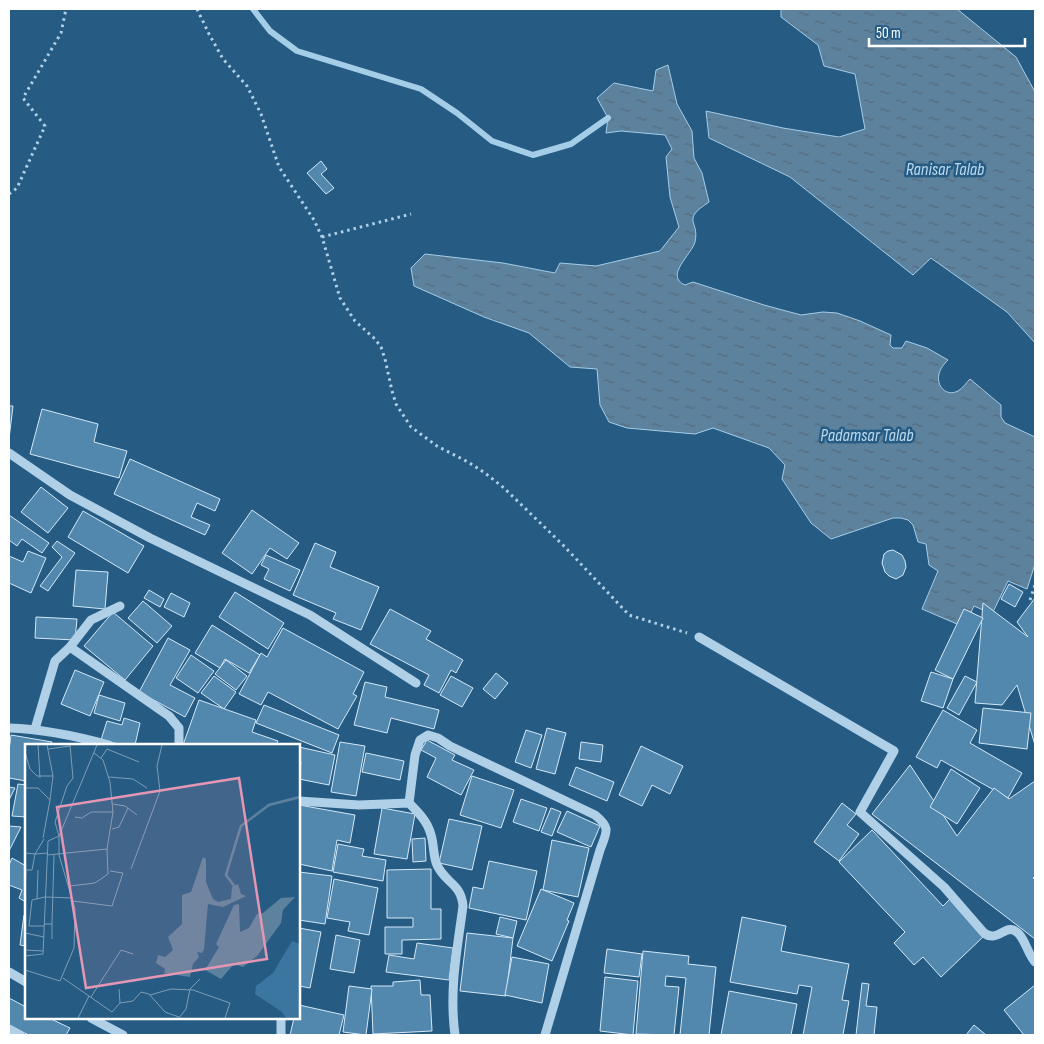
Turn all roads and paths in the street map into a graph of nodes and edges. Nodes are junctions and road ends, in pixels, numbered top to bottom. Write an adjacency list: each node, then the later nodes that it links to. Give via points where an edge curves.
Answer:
1 (66, 9): 3 (path, via 61,33 23,98 45,126 17,188)
2 (198, 9): 5 (path, via 223,59 247,86 261,114 279,167 308,208)
3 (9, 194)
4 (411, 214): 5 (path)
5 (322, 237): 10 (path, via 340,298 355,320 381,347 396,404 411,427 437,446 486,473 504,488 629,615)
6 (9, 454): 12 (street, via 86,504 310,615)
7 (1035, 585): 8 (path)
8 (1030, 600)
9 (120, 606): 11 (street, via 91,620)
10 (699, 637): 20 (street, via 894,751 860,812 944,887 984,933 993,937 1014,930)
11 (70, 647): 14 (street, via 55,661); 17 (street, via 169,716 179,728)
12 (416, 683)
13 (9, 728): 14 (street)
14 (35, 729): 15 (street)
15 (79, 741): 16 (street)
16 (102, 744)
17 (179, 744)
18 (300, 801): 19 (street, via 358,805)
19 (409, 803): 29 (street, via 421,815 431,833 436,864 462,897 454,966 452,1010); 30 (street, via 415,755 420,740 428,735 595,815 606,824 607,830)
20 (1035, 962)
21 (9, 972): 22 (street)
22 (25, 981)
23 (93, 1019): 27 (street)
24 (281, 1019): 28 (street)
25 (9, 1030): 26 (street)
26 (20, 1035)
27 (123, 1035)
28 (281, 1035)
29 (455, 1035)
30 (545, 1035)

